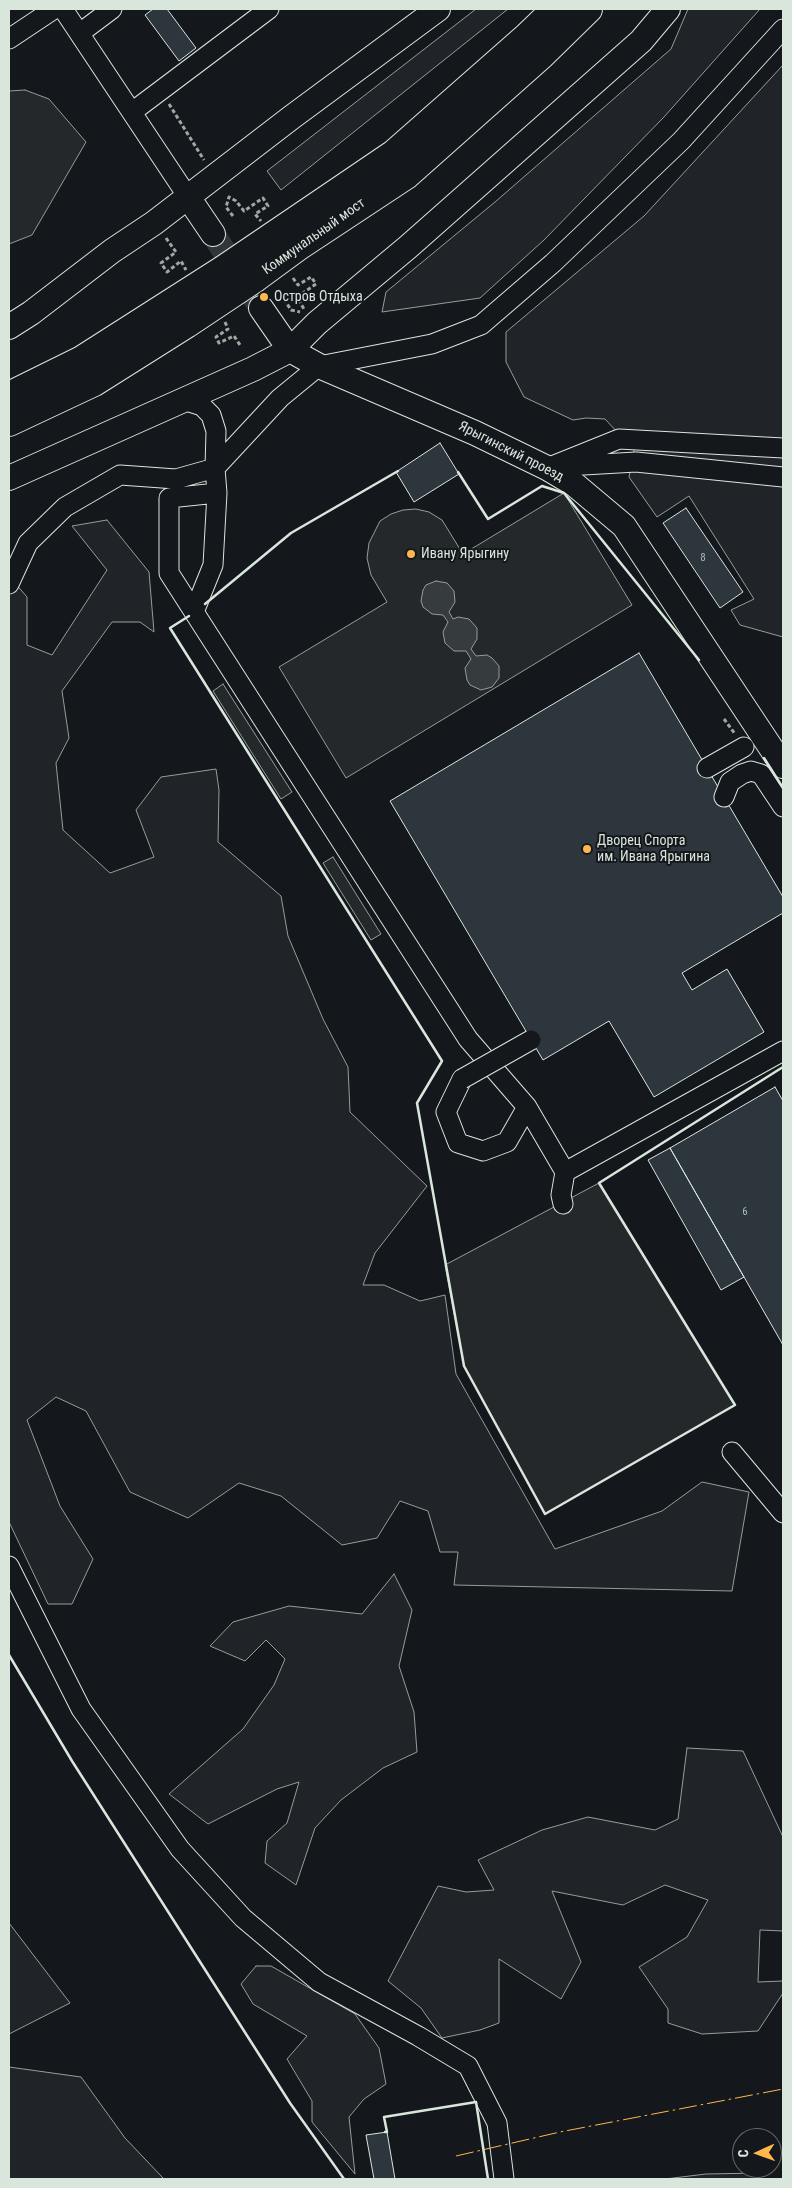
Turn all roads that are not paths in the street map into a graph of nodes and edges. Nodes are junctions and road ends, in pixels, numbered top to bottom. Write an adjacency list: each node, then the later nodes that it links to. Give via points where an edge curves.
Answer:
1 (54, 9): 11 (lane)
2 (63, 9): 10 (lane)
3 (112, 9): 10 (lane)
4 (269, 9): 12 (lane)
5 (438, 9): 13 (main road)
6 (556, 9): 19 (highway, Коммунальный мост, via 394,154 223,270 82,360)
7 (588, 9): 21 (highway, Коммунальный мост, via 406,175 186,324 94,382)
8 (668, 9): 17 (main road, via 641,41)
9 (783, 28): 18 (lane, via 681,142 554,264 481,326 432,344)
10 (80, 32): 12 (lane)
11 (9, 39)
12 (132, 112): 13 (lane)
13 (188, 197): 14 (main road); 16 (main road)
14 (213, 234)
15 (261, 308): 17 (main road)
16 (9, 327)
17 (290, 350): 18 (main road, Ярыгинский проезд); 20 (main road)
18 (319, 366): 23 (lane, via 280,398); 24 (main road, Ярыгинский проезд, via 475,432)
19 (9, 396)
20 (183, 400): 23 (lane, via 202,406 211,415 216,431); 25 (main road)
21 (9, 422)
22 (783, 448): 24 (lane, via 619,439)
23 (215, 468): 27 (lane); 28 (lane, via 176,479 120,475 65,507 28,543)
24 (547, 468): 26 (lane, via 636,462); 31 (main road, Ярыгинский проезд, via 574,484 624,526)
25 (9, 478)
26 (783, 478)
27 (217, 493): 29 (lane, via 214,564); 29 (lane, via 169,498 169,574)
28 (9, 584)
29 (194, 612): 37 (lane, via 468,1039)
30 (744, 747): 32 (lane)
31 (783, 766)
32 (707, 768)
33 (724, 797): 34 (lane, via 730,782 751,772 761,774)
34 (783, 806)
35 (531, 1040): 37 (lane, bridge, via 462,1079 446,1112 458,1143 483,1151 507,1142)
36 (783, 1051): 38 (lane)
37 (527, 1107): 38 (lane)
38 (564, 1172): 39 (lane)
39 (563, 1204)
40 (732, 1452): 41 (lane)
41 (783, 1513)
42 (9, 1566): 43 (lane, via 81,1709 180,1849 243,1918 319,1982 468,2066 497,2123)
43 (504, 2179)

